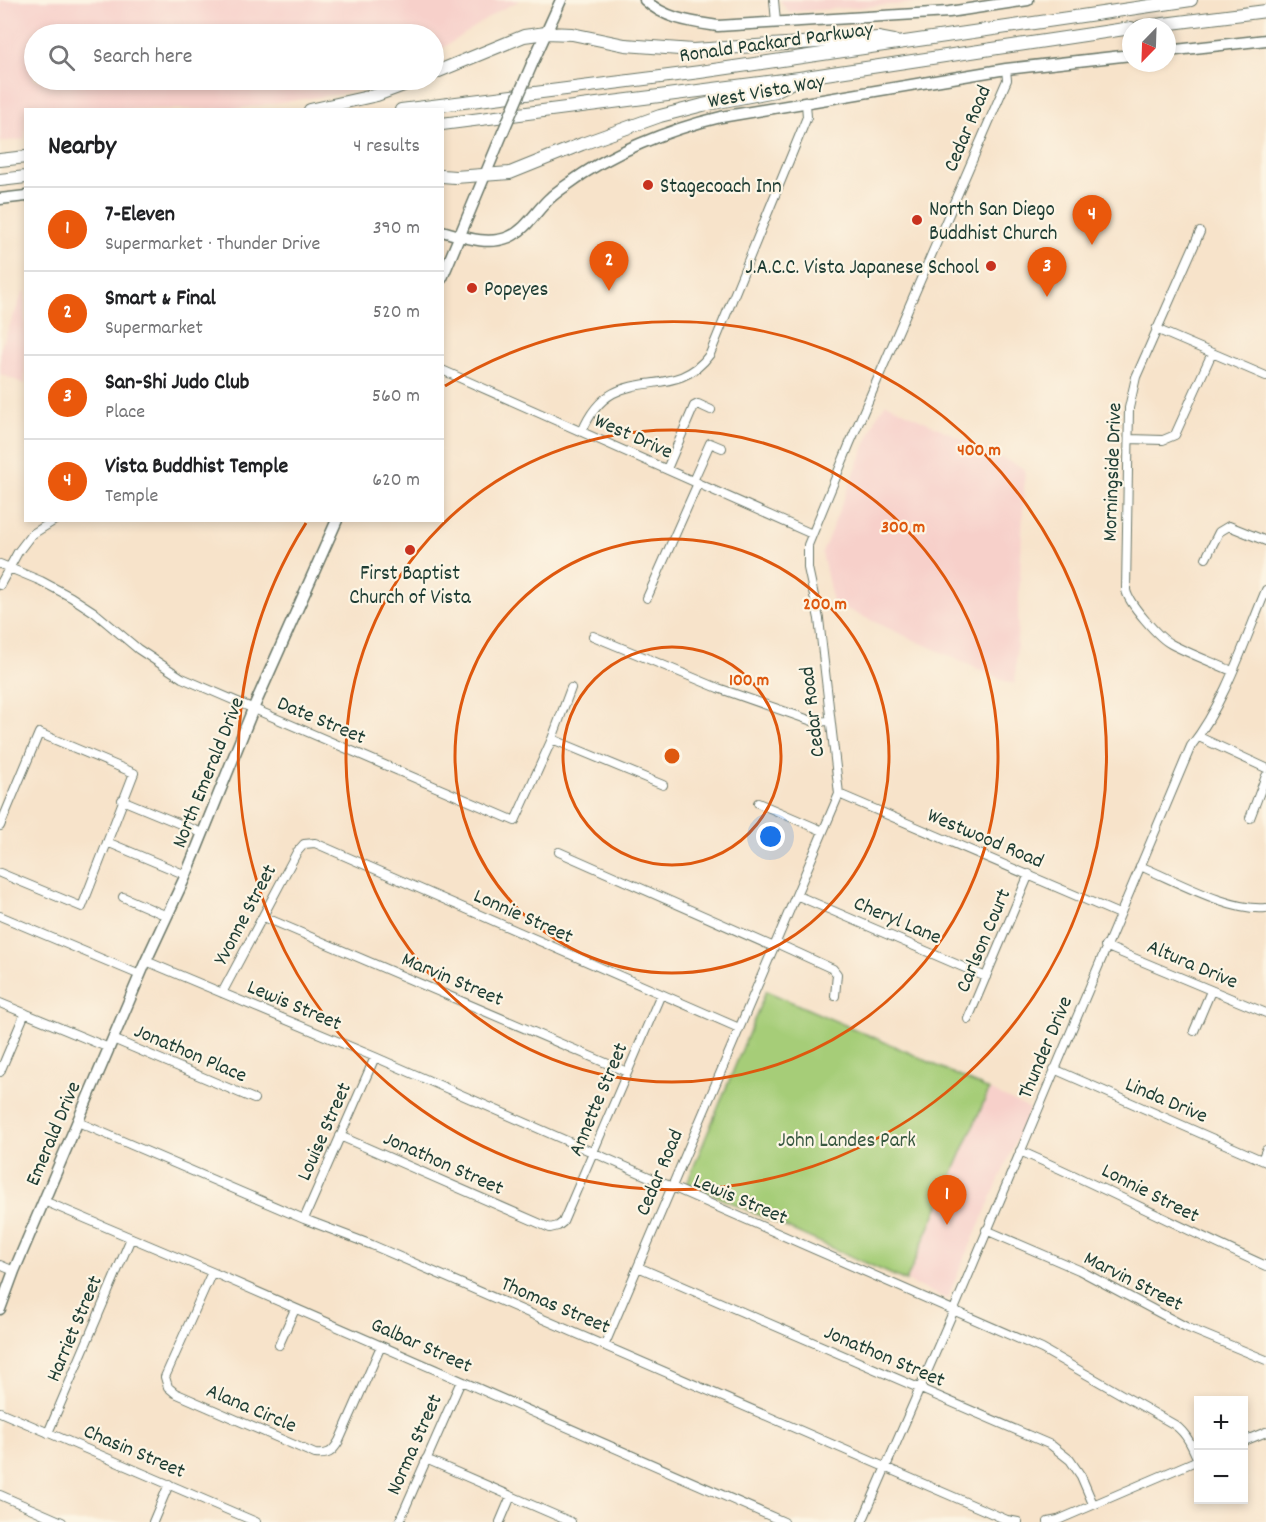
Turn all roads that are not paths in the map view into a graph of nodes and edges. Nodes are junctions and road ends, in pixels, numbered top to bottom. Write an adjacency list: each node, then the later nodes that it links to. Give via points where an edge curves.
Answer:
1 (561, 0): 10 (main road)
2 (645, 0): 7 (main road, via 666,15 694,22 718,26)
3 (774, 0): 7 (street)
4 (1029, 0): 7 (main road, via 949,12)
5 (1191, 0): 12 (highway, Ronald Packard Parkway)
6 (1266, 11): 8 (highway)
7 (776, 22)
8 (1176, 22)
9 (1122, 29): 17 (highway, Ronald Packard Parkway)
10 (546, 33): 12 (highway, via 693,50 878,38); 15 (highway, via 524,36); 25 (main road, bridge)
11 (1266, 40): 13 (main road)
12 (904, 43): 21 (highway, Ronald Packard Parkway)
13 (1176, 50)
14 (1122, 55): 16 (main road, West Vista Way)
15 (444, 69)
16 (1006, 69): 19 (main road, West Vista Way); 47 (street, Cedar Road, via 1007,80)
17 (799, 78): 22 (highway, Ronald Packard Parkway); 25 (highway, via 775,91 660,116 510,173)
18 (390, 90): 20 (highway)
19 (806, 103): 33 (main road, West Vista Way, via 721,117 667,132 616,155 570,183 509,237 485,241); 40 (street, via 807,117 710,354 700,367 674,381 637,384 612,394 598,404)
20 (319, 108)
21 (417, 108)
22 (444, 124)
23 (24, 157): 24 (highway)
24 (0, 160)
25 (486, 175): 26 (highway); 33 (main road)
26 (444, 176)
27 (24, 177): 28 (highway)
28 (0, 180)
29 (24, 196): 30 (main road)
30 (0, 199)
31 (444, 232): 33 (main road, West Vista Way)
32 (1200, 232): 35 (street, Morningside Drive)
33 (460, 236): 34 (main road)
34 (444, 273)
35 (1156, 329): 36 (street); 41 (street, Morningside Drive, via 1136,377 1129,408)
36 (1212, 353): 38 (street); 41 (street, via 1175,435 1163,440)
37 (444, 371): 40 (street, West Drive)
38 (1266, 376)
39 (711, 410): 43 (street, via 699,404 694,406)
40 (582, 432): 43 (street, West Drive)
41 (1129, 438): 56 (street, Morningside Drive, via 1127,597 1168,643)
42 (722, 448): 44 (street, via 710,443)
43 (667, 469): 44 (street, West Drive)
44 (695, 482): 47 (street, West Drive); 54 (street)
45 (52, 522): 51 (street, via 31,536)
46 (336, 522): 58 (main road, North Emerald Drive)
47 (812, 534): 59 (street, Cedar Road, via 808,568 819,619)
48 (1266, 541): 49 (street, via 1229,526 1218,532)
49 (1206, 558)
50 (0, 564): 51 (street, Date Street)
51 (9, 568): 52 (street); 58 (street, Date Street, via 79,602 182,678)
52 (0, 585)
53 (1266, 590): 56 (street, Thunder Drive)
54 (647, 598)
55 (593, 636): 59 (street, via 718,688 814,722)
56 (1232, 671): 60 (street, Thunder Drive)
57 (572, 688): 61 (street)
58 (253, 709): 61 (street, Date Street, via 515,821); 71 (main road, North Emerald Drive)
59 (829, 721): 65 (street, Cedar Road)
60 (1199, 737): 62 (street); 75 (street, Thunder Drive, via 1191,746)
61 (552, 739): 64 (street)
62 (1266, 768)
63 (1266, 776): 68 (street)
64 (663, 785)
65 (839, 794): 70 (street, Cedar Road); 78 (street, Westwood Road)
66 (122, 800): 69 (street, via 134,773 39,733); 71 (street); 72 (street)
67 (758, 803): 70 (street)
68 (1250, 818)
69 (0, 826)
70 (823, 831): 79 (street, Cedar Road)
71 (202, 833): 77 (main road, North Emerald Drive)
72 (107, 842): 76 (street, via 82,907); 77 (street)
73 (297, 852): 85 (street, Yvonne Street); 93 (street, Lonnie Street, via 304,844 315,843)
74 (559, 852): 86 (street)
75 (1140, 866): 81 (street, via 1229,904); 82 (street, Thunder Drive)
76 (0, 873)
77 (186, 874): 84 (main road, North Emerald Drive)
78 (1029, 874): 82 (street, Westwood Road); 90 (street, Carlson Court)
79 (796, 895): 86 (street, Cedar Road); 90 (street, Cheryl Lane)
80 (123, 897): 84 (street)
81 (1266, 908)
82 (1119, 914): 87 (street, Thunder Drive)
83 (0, 916): 89 (street)
84 (167, 916): 88 (main road, North Emerald Drive)
85 (264, 917): 92 (street, Yvonne Street); 105 (street, Marvin Street)
86 (775, 945): 94 (street, via 833,969 837,974); 99 (street, Cedar Road)
87 (1106, 946): 91 (street, Altura Drive); 103 (street, Thunder Drive)
88 (146, 961): 89 (main road, North Emerald Drive); 92 (street, Lewis Street)
89 (140, 975): 101 (main road, North Emerald Drive)
90 (986, 977): 98 (street, Carlson Court)
91 (1211, 991): 97 (street, Altura Drive); 100 (street)
92 (222, 993): 102 (street, Lewis Street)
93 (662, 994): 99 (street, Lonnie Street); 105 (street, Annette Street)
94 (835, 996)
95 (0, 1003): 96 (street)
96 (25, 1013): 101 (street); 104 (street)
97 (1266, 1013)
98 (968, 1018)
99 (739, 1028): 113 (street, Cedar Road)
100 (1194, 1031)
101 (111, 1043): 106 (street, Jonathon Place); 107 (main road, Emerald Drive)
102 (375, 1057): 108 (street, Louise Street); 111 (street, Lewis Street)
103 (1054, 1069): 109 (street, Thunder Drive); 112 (street, Linda Drive)
104 (0, 1072)
105 (627, 1072): 111 (street, Annette Street)
106 (254, 1099)
107 (78, 1122): 114 (main road, Emerald Drive); 116 (street, Thomas Street)
108 (340, 1136): 115 (street, Jonathon Street, via 550,1228 558,1227); 116 (street, Louise Street)
109 (1020, 1150): 117 (street, Thunder Drive); 120 (street, Lonnie Street)
110 (1266, 1150): 112 (street)
111 (593, 1153): 113 (street, Lewis Street); 115 (street, Annette Street)
112 (1264, 1161)
113 (671, 1187): 121 (street, Cedar Road); 126 (street, Lewis Street)
114 (44, 1201): 118 (street, Galbar Street); 122 (main road, Emerald Drive)
115 (565, 1218)
116 (304, 1219): 127 (street, Thomas Street)
117 (986, 1230): 126 (street, Thunder Drive); 130 (street, Marvin Street, via 1079,1270 1186,1327)
118 (131, 1238): 123 (street, Galbar Street); 135 (street, Harriet Street)
119 (0, 1265): 122 (street)
120 (1266, 1266)
121 (638, 1267): 127 (street, Cedar Road); 132 (street, Jonathon Street)
122 (14, 1271): 125 (main road, Emerald Drive)
123 (212, 1272): 124 (street, Galbar Street); 129 (street, Alana Circle, via 165,1377 175,1393 315,1454 327,1455 339,1441)
124 (295, 1308): 128 (street); 129 (street, Galbar Street)
125 (0, 1309)
126 (953, 1312): 132 (street, Thunder Drive); 137 (street, Lewis Street, via 1042,1349 1175,1425)
127 (605, 1344): 140 (street, Thomas Street)
128 (279, 1345)
129 (381, 1346): 131 (street, Galbar Street)
130 (1266, 1360)
131 (461, 1381): 138 (street, Norma Street); 151 (street, Galbar Street)
132 (919, 1390): 140 (street, Thunder Drive); 144 (street, Jonathon Street, via 1051,1445 1070,1460)
133 (0, 1412): 135 (street, Chasin Street)
134 (1266, 1432): 136 (street)
135 (48, 1433): 141 (street, Chasin Street)
136 (1248, 1439)
137 (1194, 1451)
138 (426, 1459): 143 (street); 148 (street, Norma Street)
139 (1194, 1462): 144 (street)
140 (884, 1468): 152 (street, Thunder Drive); 153 (street, Thomas Street)
141 (169, 1484): 146 (street); 147 (street, Chasin Street)
142 (0, 1495): 145 (street)
143 (511, 1496): 149 (street); 150 (street)
144 (1093, 1504): 154 (street)
145 (62, 1522)
146 (153, 1522)
147 (256, 1522)
148 (399, 1522)
149 (500, 1522)
150 (571, 1522)
151 (784, 1522)
152 (862, 1522)
153 (1018, 1522)
154 (1048, 1522)

